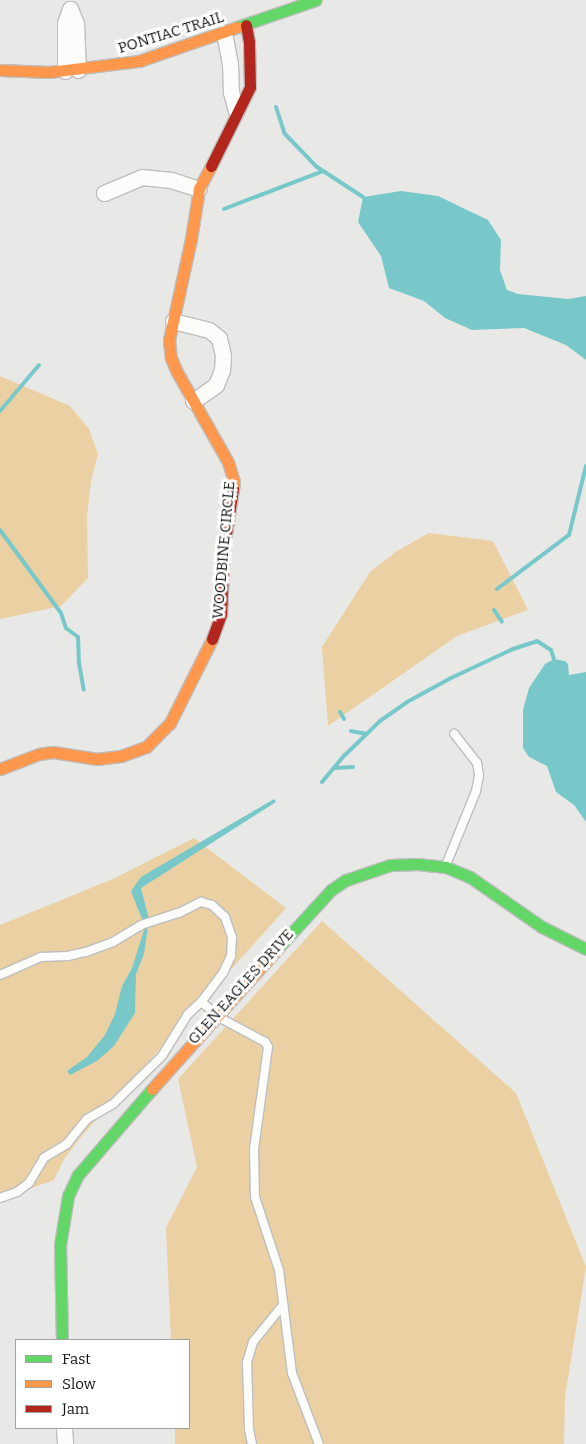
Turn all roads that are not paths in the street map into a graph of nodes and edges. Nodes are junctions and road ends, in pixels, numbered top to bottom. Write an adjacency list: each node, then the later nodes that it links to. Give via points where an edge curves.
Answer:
1 (316, 0): 3 (street, PONTIAC TRAIL)
2 (70, 5): 6 (street, via 76,23)
3 (246, 24): 4 (street, PONTIAC TRAIL); 7 (street, WOODBINE CIRCLE, via 250,87)
4 (224, 33): 6 (street, PONTIAC TRAIL, via 139,61); 7 (street)
5 (0, 70): 6 (street, PONTIAC TRAIL)
6 (71, 71)
7 (236, 111): 8 (street, WOODBINE CIRCLE)
8 (199, 189): 9 (street, via 171,180 142,177); 10 (street, WOODBINE CIRCLE, via 192,239)
9 (104, 193)
10 (173, 321): 11 (street, WOODBINE CIRCLE, via 170,358); 11 (street, via 209,330 219,338 223,356 216,385)
11 (193, 401): 13 (street, WOODBINE CIRCLE, via 228,462 234,482 224,547 221,614 214,635 170,722 146,747 121,756 97,759 53,752)
12 (454, 734): 14 (lane, via 478,763 479,775 476,791)
13 (0, 769)
14 (446, 867): 15 (street, GLEN EAGLES DRIVE, via 470,877 542,927); 18 (street, GLEN EAGLES DRIVE, via 390,865 346,880 331,890 296,926)
15 (586, 949)
16 (0, 975): 17 (lane, via 41,957 86,952 141,925 201,902 212,905 226,917 232,937 230,956 223,973)
17 (202, 1002): 18 (lane); 19 (lane, via 188,1014 162,1056 113,1104 87,1119 67,1144 44,1158 29,1183)
18 (216, 1015): 20 (lane, via 265,1042 268,1047 254,1149 255,1197 279,1270); 21 (street, GLEN EAGLES DRIVE, via 105,1140 78,1175 68,1196 60,1245)
19 (0, 1198)
20 (283, 1305): 24 (lane, via 253,1342 246,1362); 25 (lane, via 292,1373)
21 (62, 1339)
22 (64, 1429): 23 (street)
23 (65, 1444)
24 (252, 1444)
25 (319, 1444)

